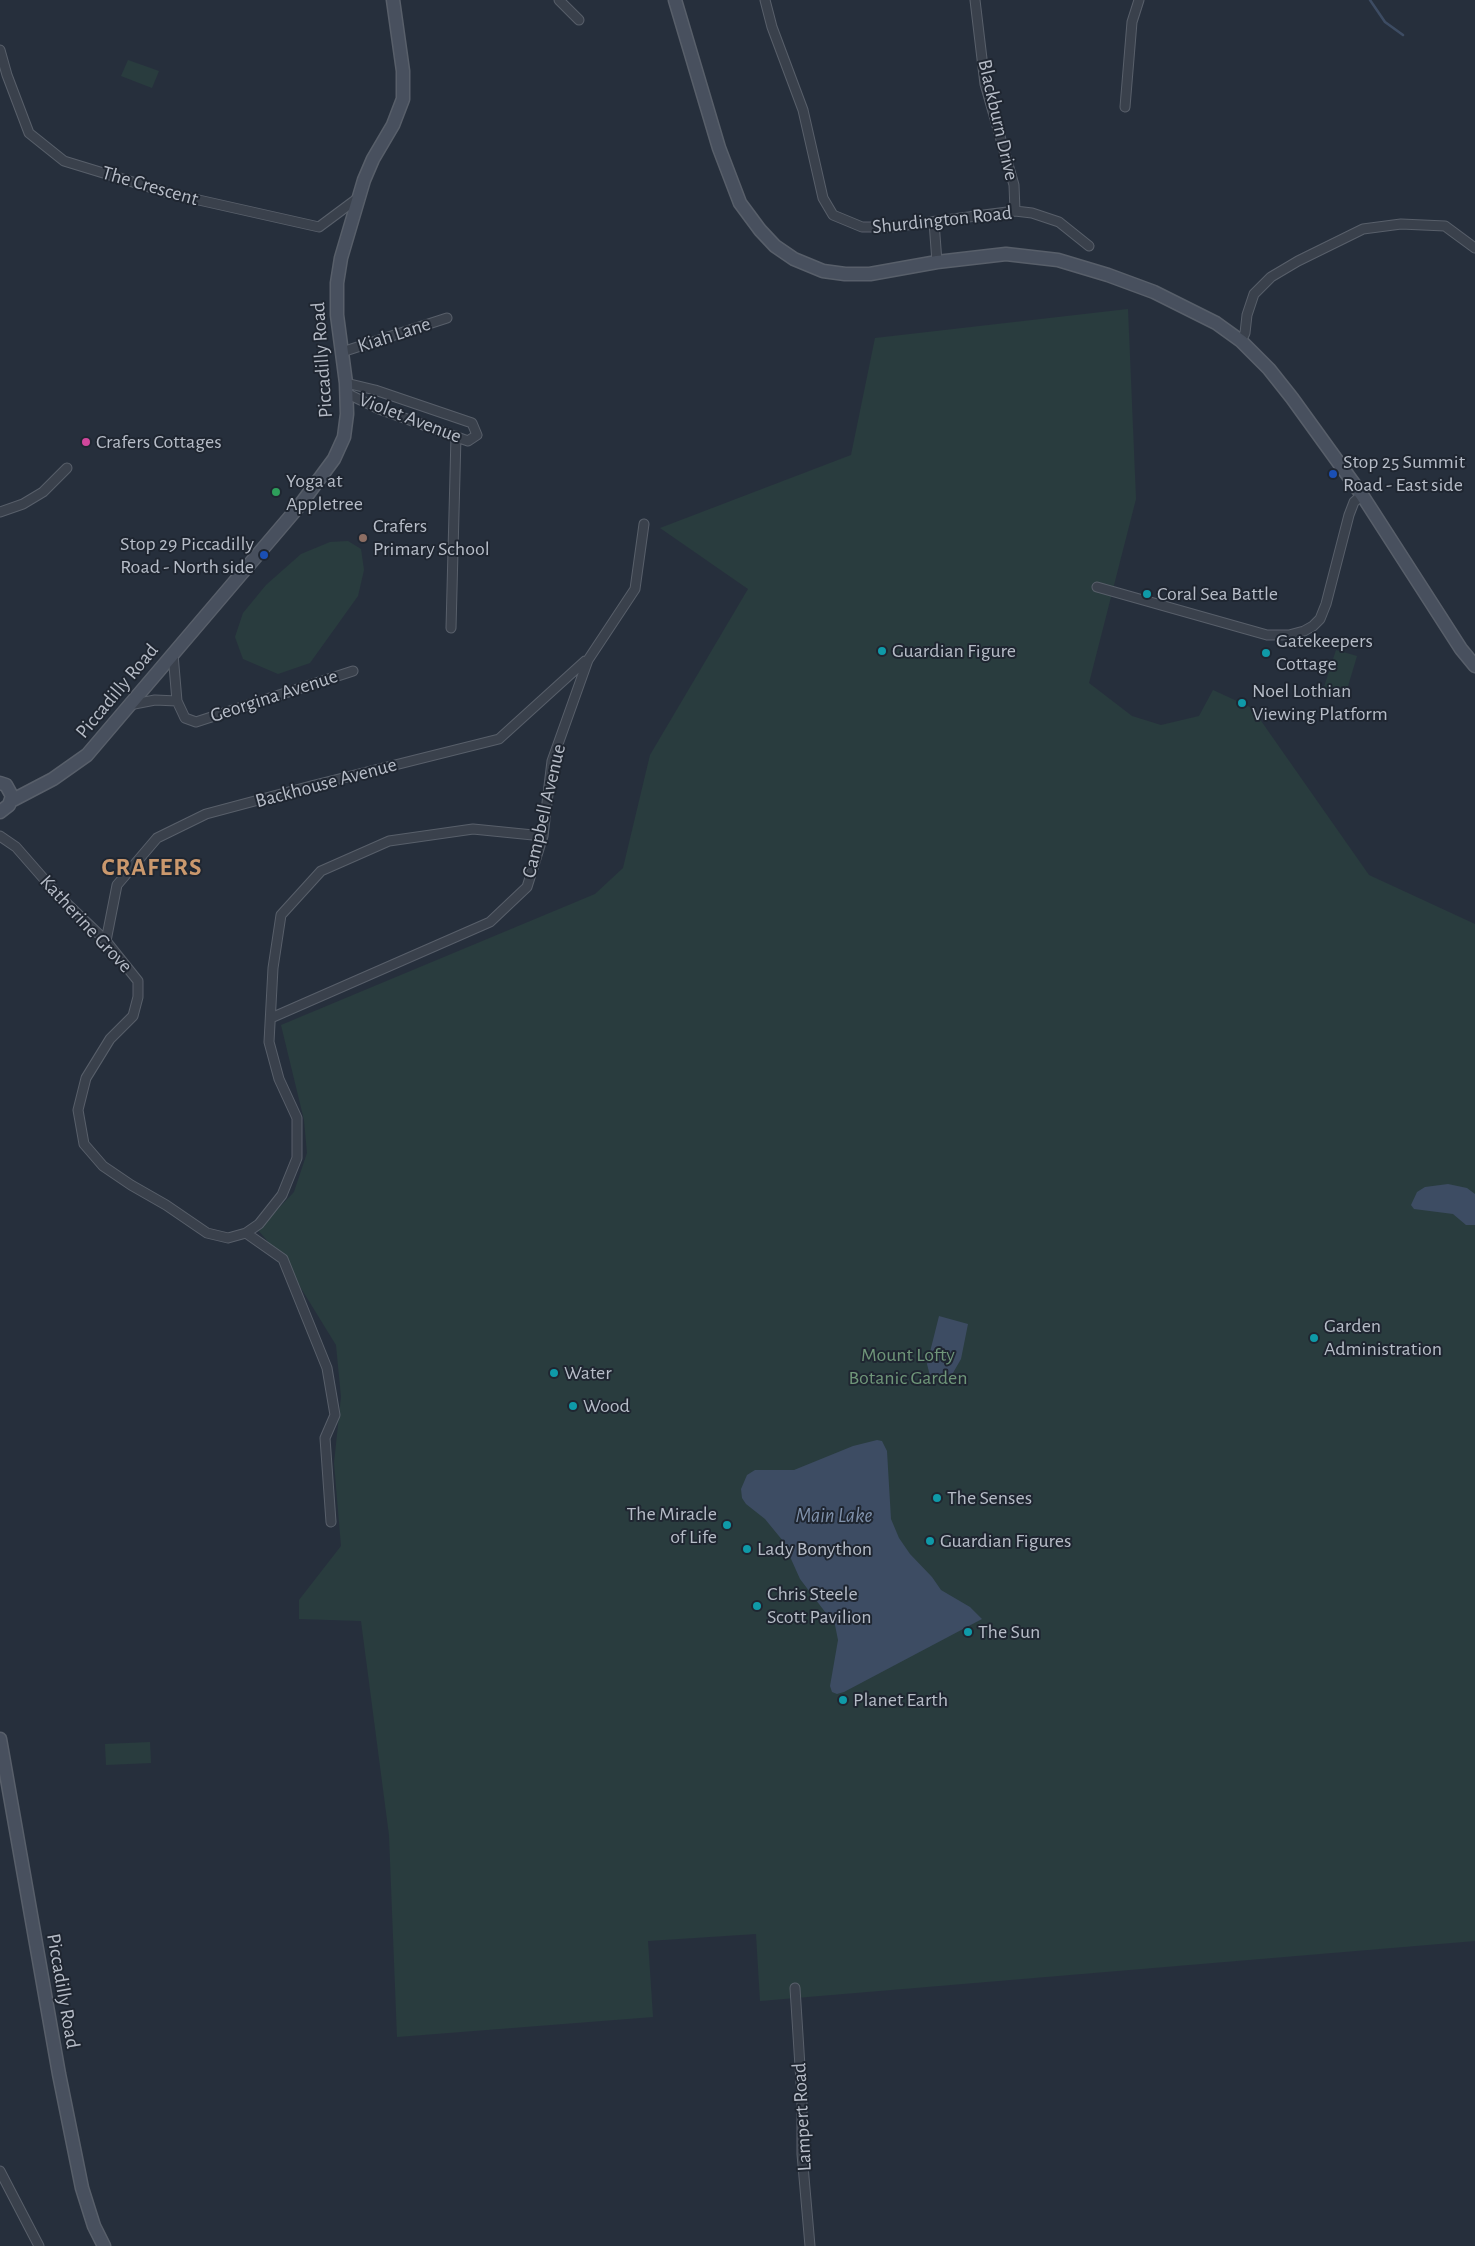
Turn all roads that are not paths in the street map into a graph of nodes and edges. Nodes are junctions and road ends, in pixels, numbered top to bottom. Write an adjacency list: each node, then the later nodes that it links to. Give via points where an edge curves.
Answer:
1 (393, 0): 10 (main road, Piccadilly Road, via 403,71 403,99 393,125 372,159)
2 (559, 0): 7 (street)
3 (675, 0): 15 (main road, via 740,203 765,236 794,259 823,271 870,274)
4 (765, 0): 12 (street, Shurdington Road, via 803,110 823,198 833,215 862,228)
5 (975, 0): 11 (street, Blackburn Drive, via 985,84 1014,185)
6 (1139, 0): 9 (street, via 1132,22)
7 (579, 20)
8 (0, 50): 10 (street, The Crescent, via 29,133 64,161 172,194 319,227)
9 (1125, 107)
10 (359, 198): 18 (main road, Piccadilly Road, via 336,283)
11 (1015, 211): 12 (street, Shurdington Road); 13 (street, Shurdington Road, via 1045,215)
12 (934, 222): 15 (street)
13 (1089, 246)
14 (1475, 248): 17 (street, via 1445,226 1401,224 1364,229 1271,277 1254,294)
15 (937, 262): 17 (main road, via 1006,254 1058,260 1108,275 1186,306)
16 (447, 318): 18 (street, Kiah Lane)
17 (1241, 341): 22 (main road, via 1292,398)
18 (342, 352): 19 (main road, Piccadilly Road)
19 (346, 388): 20 (street, Violet Avenue, via 379,408); 20 (street, Violet Avenue, via 375,390 472,423 477,435 468,441); 27 (main road, Piccadilly Road, via 344,437 328,470)
20 (456, 436): 26 (street)
21 (67, 468): 23 (street, via 42,492 23,504)
22 (1362, 496): 25 (street, via 1354,502 1349,515 1320,618 1304,631 1289,636 1267,635); 29 (main road)
23 (0, 512)
24 (644, 524): 28 (street, Campbell Avenue, via 635,589)
25 (1097, 587)
26 (451, 628)
27 (173, 654): 31 (street, Georgina Avenue); 32 (main road, Piccadilly Road)
28 (588, 660): 35 (street, Campbell Avenue, via 552,762); 36 (street, Backhouse Avenue, via 499,739 206,814 156,838 117,885)
29 (1475, 666)
30 (353, 670): 31 (street, Georgina Avenue, via 196,722 184,718)
31 (177, 701): 32 (street, via 155,700)
32 (129, 705): 33 (main road, Piccadilly Road, via 87,755 33,790)
33 (4, 802)
34 (0, 836): 36 (street, Katherine Grove, via 16,846 58,895)
35 (543, 836): 37 (street, Campbell Avenue, via 528,887 490,922); 37 (street, via 473,829 389,841 322,871 281,915 273,968)
36 (106, 941): 38 (street, Katherine Grove, via 138,981 138,997 132,1016 110,1039 86,1078 78,1110 84,1144 103,1166 207,1233 228,1238)
37 (271, 1018): 38 (street, via 269,1042 279,1079 297,1118 297,1158 282,1195 259,1224)
38 (246, 1234): 39 (street, via 283,1258 327,1368 335,1415 325,1438)
39 (331, 1522)
40 (0, 1739): 44 (main road, Piccadilly Road, via 58,2074 80,2179 94,2226)
41 (795, 1988): 45 (street, Lampert Road, via 802,2154)
42 (0, 2171): 43 (street)
43 (39, 2246)
44 (104, 2246)
45 (810, 2246)

